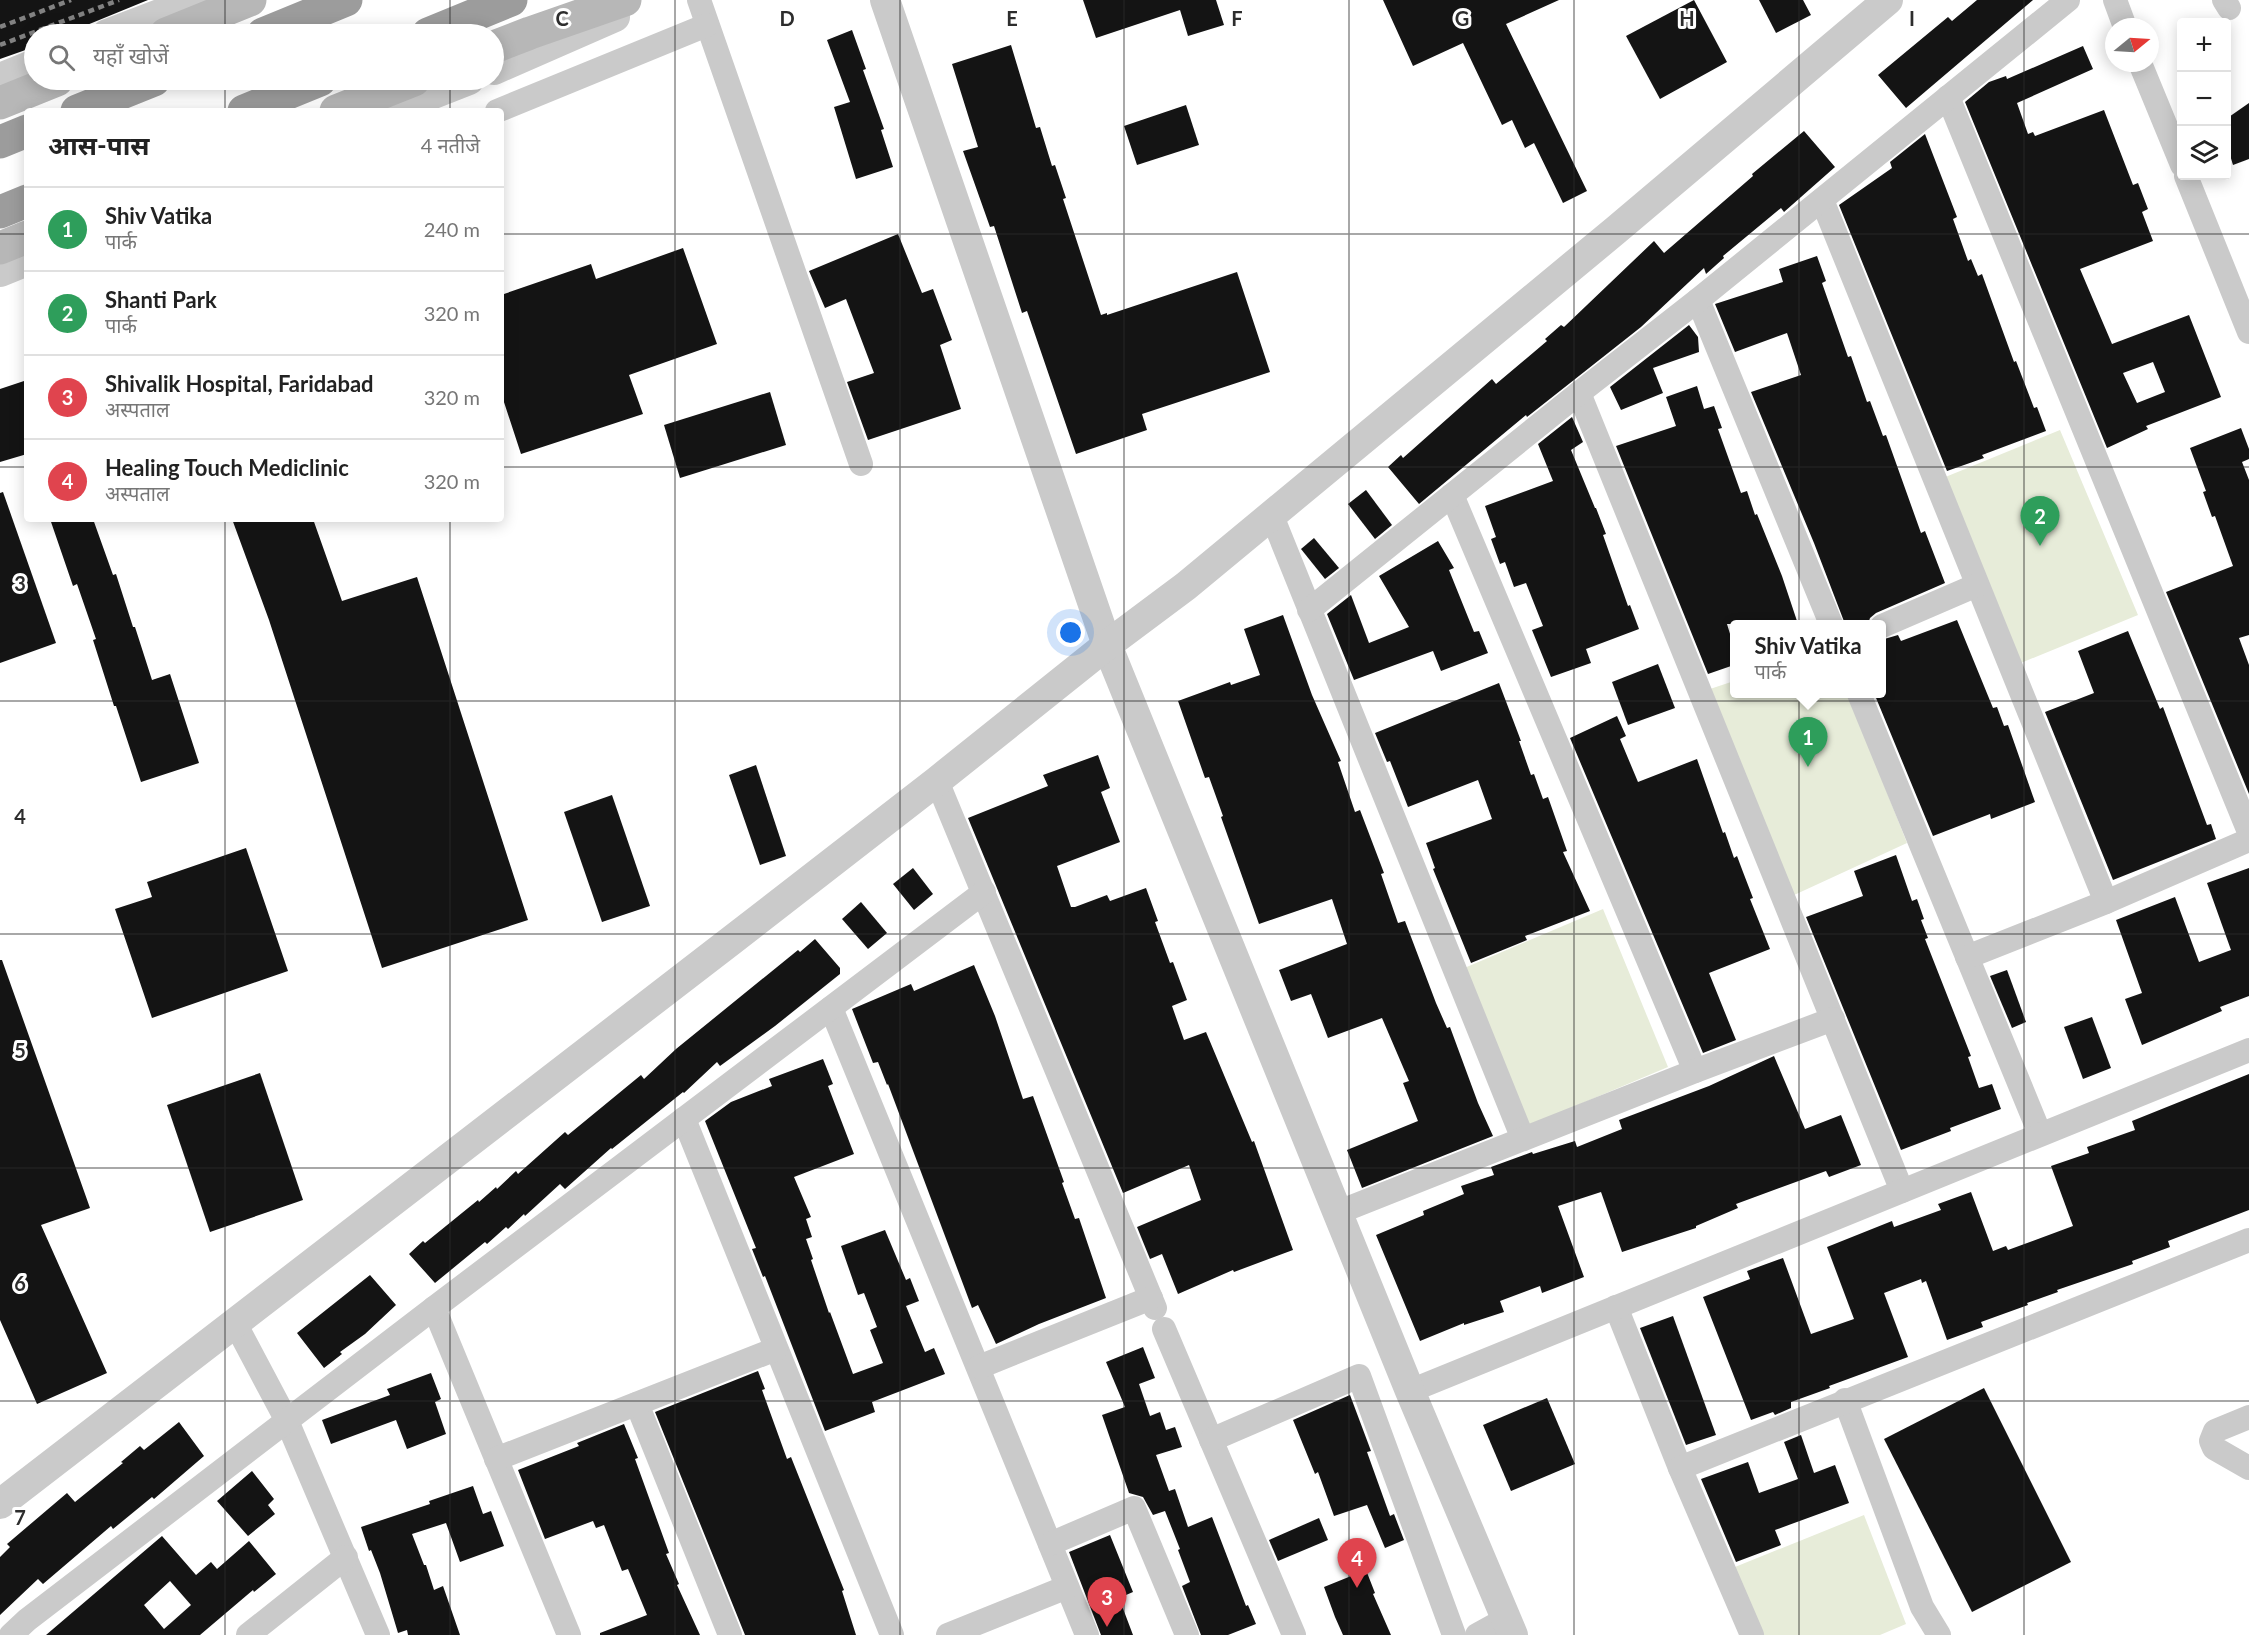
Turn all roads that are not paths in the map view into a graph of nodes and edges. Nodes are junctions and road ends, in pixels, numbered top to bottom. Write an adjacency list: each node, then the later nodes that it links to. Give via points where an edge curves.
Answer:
1 (196, 0): 12 (street)
2 (250, 0): 13 (main road)
3 (346, 0): 14 (highway)
4 (511, 0): 15 (highway)
5 (625, 0): 17 (main road); 18 (street, via 617,16)
6 (699, 0): 16 (street)
7 (885, 0): 55 (street)
8 (1888, 0): 50 (street)
9 (2068, 0): 27 (street)
10 (2115, 0): 11 (street)
11 (2122, 18)
12 (132, 24)
13 (191, 24)
14 (287, 24)
15 (452, 24)
16 (707, 25): 33 (street); 48 (street)
17 (504, 43)
18 (504, 66)
19 (24, 68): 21 (street)
20 (2144, 72): 36 (street)
21 (0, 78)
22 (32, 90): 28 (main road)
23 (129, 90): 29 (highway)
24 (295, 90): 30 (highway)
25 (389, 90): 31 (main road)
26 (444, 90): 32 (street)
27 (1948, 97): 38 (street); 58 (street)
28 (0, 103)
29 (84, 108)
30 (251, 108)
31 (344, 108)
32 (398, 108)
33 (503, 108)
34 (24, 132): 35 (highway)
35 (0, 142)
36 (2177, 155)
37 (2188, 180): 46 (street)
38 (1822, 200): 45 (street); 51 (street)
39 (24, 202): 40 (highway)
40 (0, 212)
41 (24, 238): 42 (main road)
42 (0, 248)
43 (24, 262): 44 (street)
44 (0, 272)
45 (1698, 300): 47 (street); 53 (street)
46 (2249, 332)
47 (1579, 393): 49 (street); 64 (street)
48 (861, 465)
49 (1452, 495): 52 (street); 66 (street)
50 (1272, 516): 52 (street); 55 (street)
51 (1977, 585): 54 (street); 61 (street)
52 (1309, 609): 69 (street)
53 (1829, 620)
54 (1886, 624)
55 (1107, 645): 57 (street); 71 (street)
56 (1861, 698): 62 (street)
57 (937, 781): 60 (street); 76 (street)
58 (2249, 832)
59 (2249, 840): 61 (street)
60 (984, 892): 63 (street); 75 (street)
61 (2106, 902): 62 (street)
62 (1967, 957): 68 (street)
63 (831, 1008): 67 (street); 78 (street)
64 (1833, 1019): 66 (street); 70 (street)
65 (2249, 1050): 68 (street)
66 (1695, 1071): 69 (street)
67 (684, 1119): 74 (street); 77 (street)
68 (2040, 1134): 70 (street)
69 (1523, 1138): 71 (street)
70 (1902, 1191): 73 (street)
71 (1339, 1212): 79 (street)
72 (2249, 1240): 80 (street)
73 (1616, 1307): 79 (street); 86 (street)
74 (434, 1308): 83 (street); 85 (street)
75 (1157, 1312): 78 (street); 84 (street)
76 (235, 1323): 83 (street); 88 (street)
77 (776, 1349): 81 (street); 98 (street)
78 (979, 1367): 89 (street)
79 (1410, 1391): 92 (street)
80 (1845, 1400): 86 (street); 106 (street, via 1923,1607)
81 (637, 1404): 85 (street); 97 (street)
82 (2249, 1417): 87 (street, via 2215,1431 2211,1442 2214,1448)
83 (287, 1421): 90 (street); 93 (street)
84 (1211, 1440): 102 (street); 103 (street, via 1359,1376)
85 (496, 1459): 96 (street)
86 (1680, 1468): 105 (street)
87 (2249, 1468)
88 (0, 1504)
89 (1050, 1544): 91 (street); 101 (street, via 1134,1508)
90 (346, 1557): 94 (street); 95 (street)
91 (1067, 1587): 99 (street); 100 (street)
92 (1510, 1627): 104 (street)
93 (11, 1635)
94 (248, 1635)
95 (378, 1635)
96 (569, 1635)
97 (730, 1635)
98 (892, 1635)
99 (948, 1635)
100 (1087, 1635)
101 (1186, 1635)
102 (1294, 1635)
103 (1454, 1635)
104 (1477, 1635)
105 (1752, 1635)
106 (1939, 1635)

